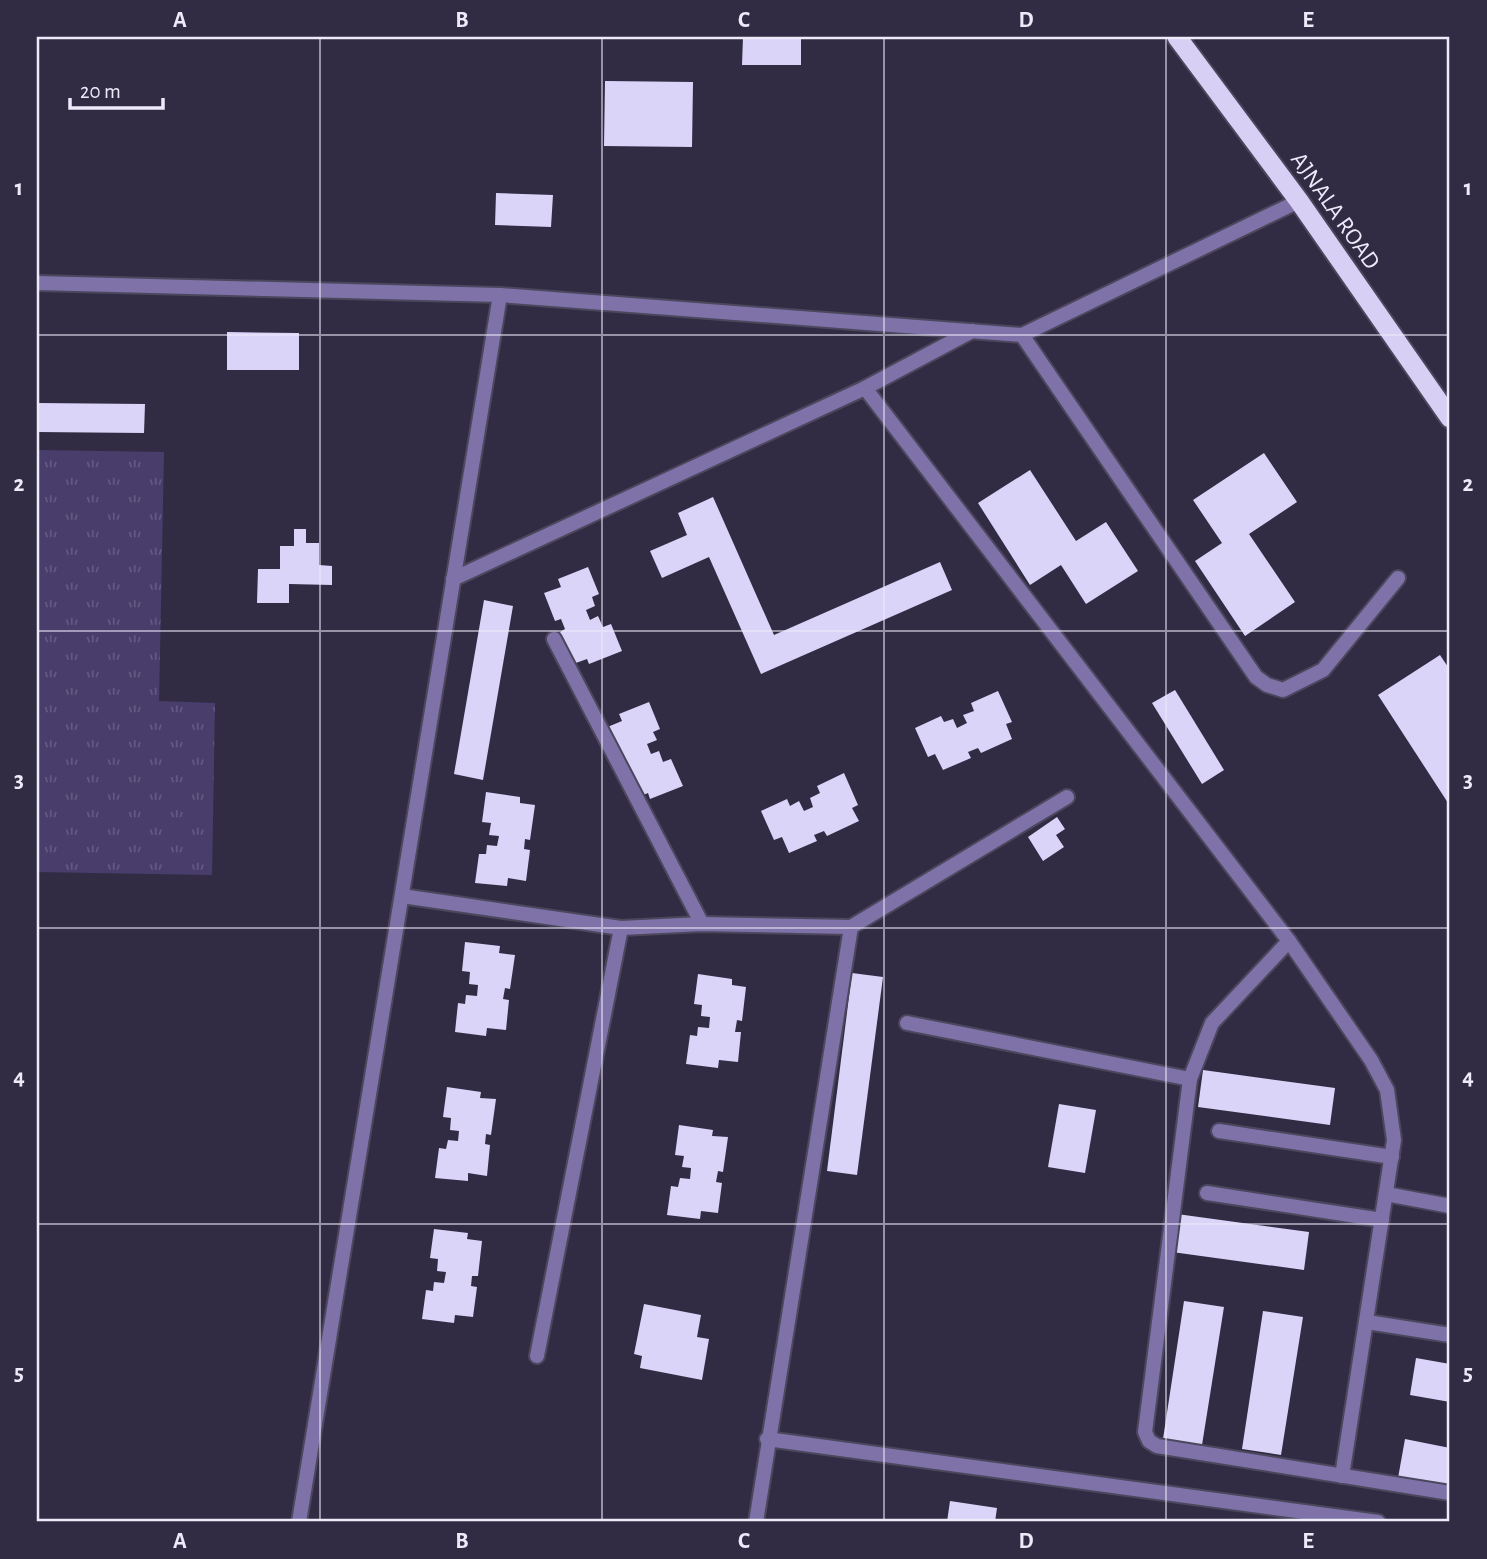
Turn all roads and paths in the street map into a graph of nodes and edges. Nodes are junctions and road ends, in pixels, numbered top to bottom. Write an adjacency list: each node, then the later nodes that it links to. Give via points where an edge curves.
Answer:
1 (1177, 37): 2 (highway, AJNALA ROAD)
2 (1300, 201): 6 (street); 8 (highway, AJNALA ROAD)
3 (37, 283): 4 (street)
4 (500, 295): 5 (street); 10 (street)
5 (972, 331): 6 (street); 7 (street)
6 (1023, 335): 9 (street, via 1256,677 1267,685 1283,690 1323,670)
7 (865, 388): 10 (street); 17 (street)
8 (1450, 418)
9 (1398, 578)
10 (453, 579): 13 (street)
11 (554, 639): 14 (street)
12 (1068, 797): 15 (street)
13 (402, 896): 16 (street); 32 (street)
14 (702, 924): 15 (street); 16 (street)
15 (852, 927): 29 (street)
16 (621, 928): 28 (street)
17 (1289, 941): 19 (street, via 1212,1023); 21 (street, via 1387,1090)
18 (907, 1023): 19 (street)
19 (1190, 1079): 30 (street, via 1145,1432 1157,1447)
20 (1219, 1131): 21 (street)
21 (1392, 1157): 23 (street)
22 (1207, 1193): 25 (street)
23 (1386, 1194): 24 (street); 25 (street)
24 (1450, 1206)
25 (1382, 1220): 26 (street)
26 (1367, 1322): 27 (street); 30 (street)
27 (1450, 1335)
28 (537, 1356)
29 (767, 1439): 33 (street); 34 (street)
30 (1342, 1476): 31 (street)
31 (1450, 1493)
32 (299, 1522)
33 (756, 1522)
34 (1378, 1522)

